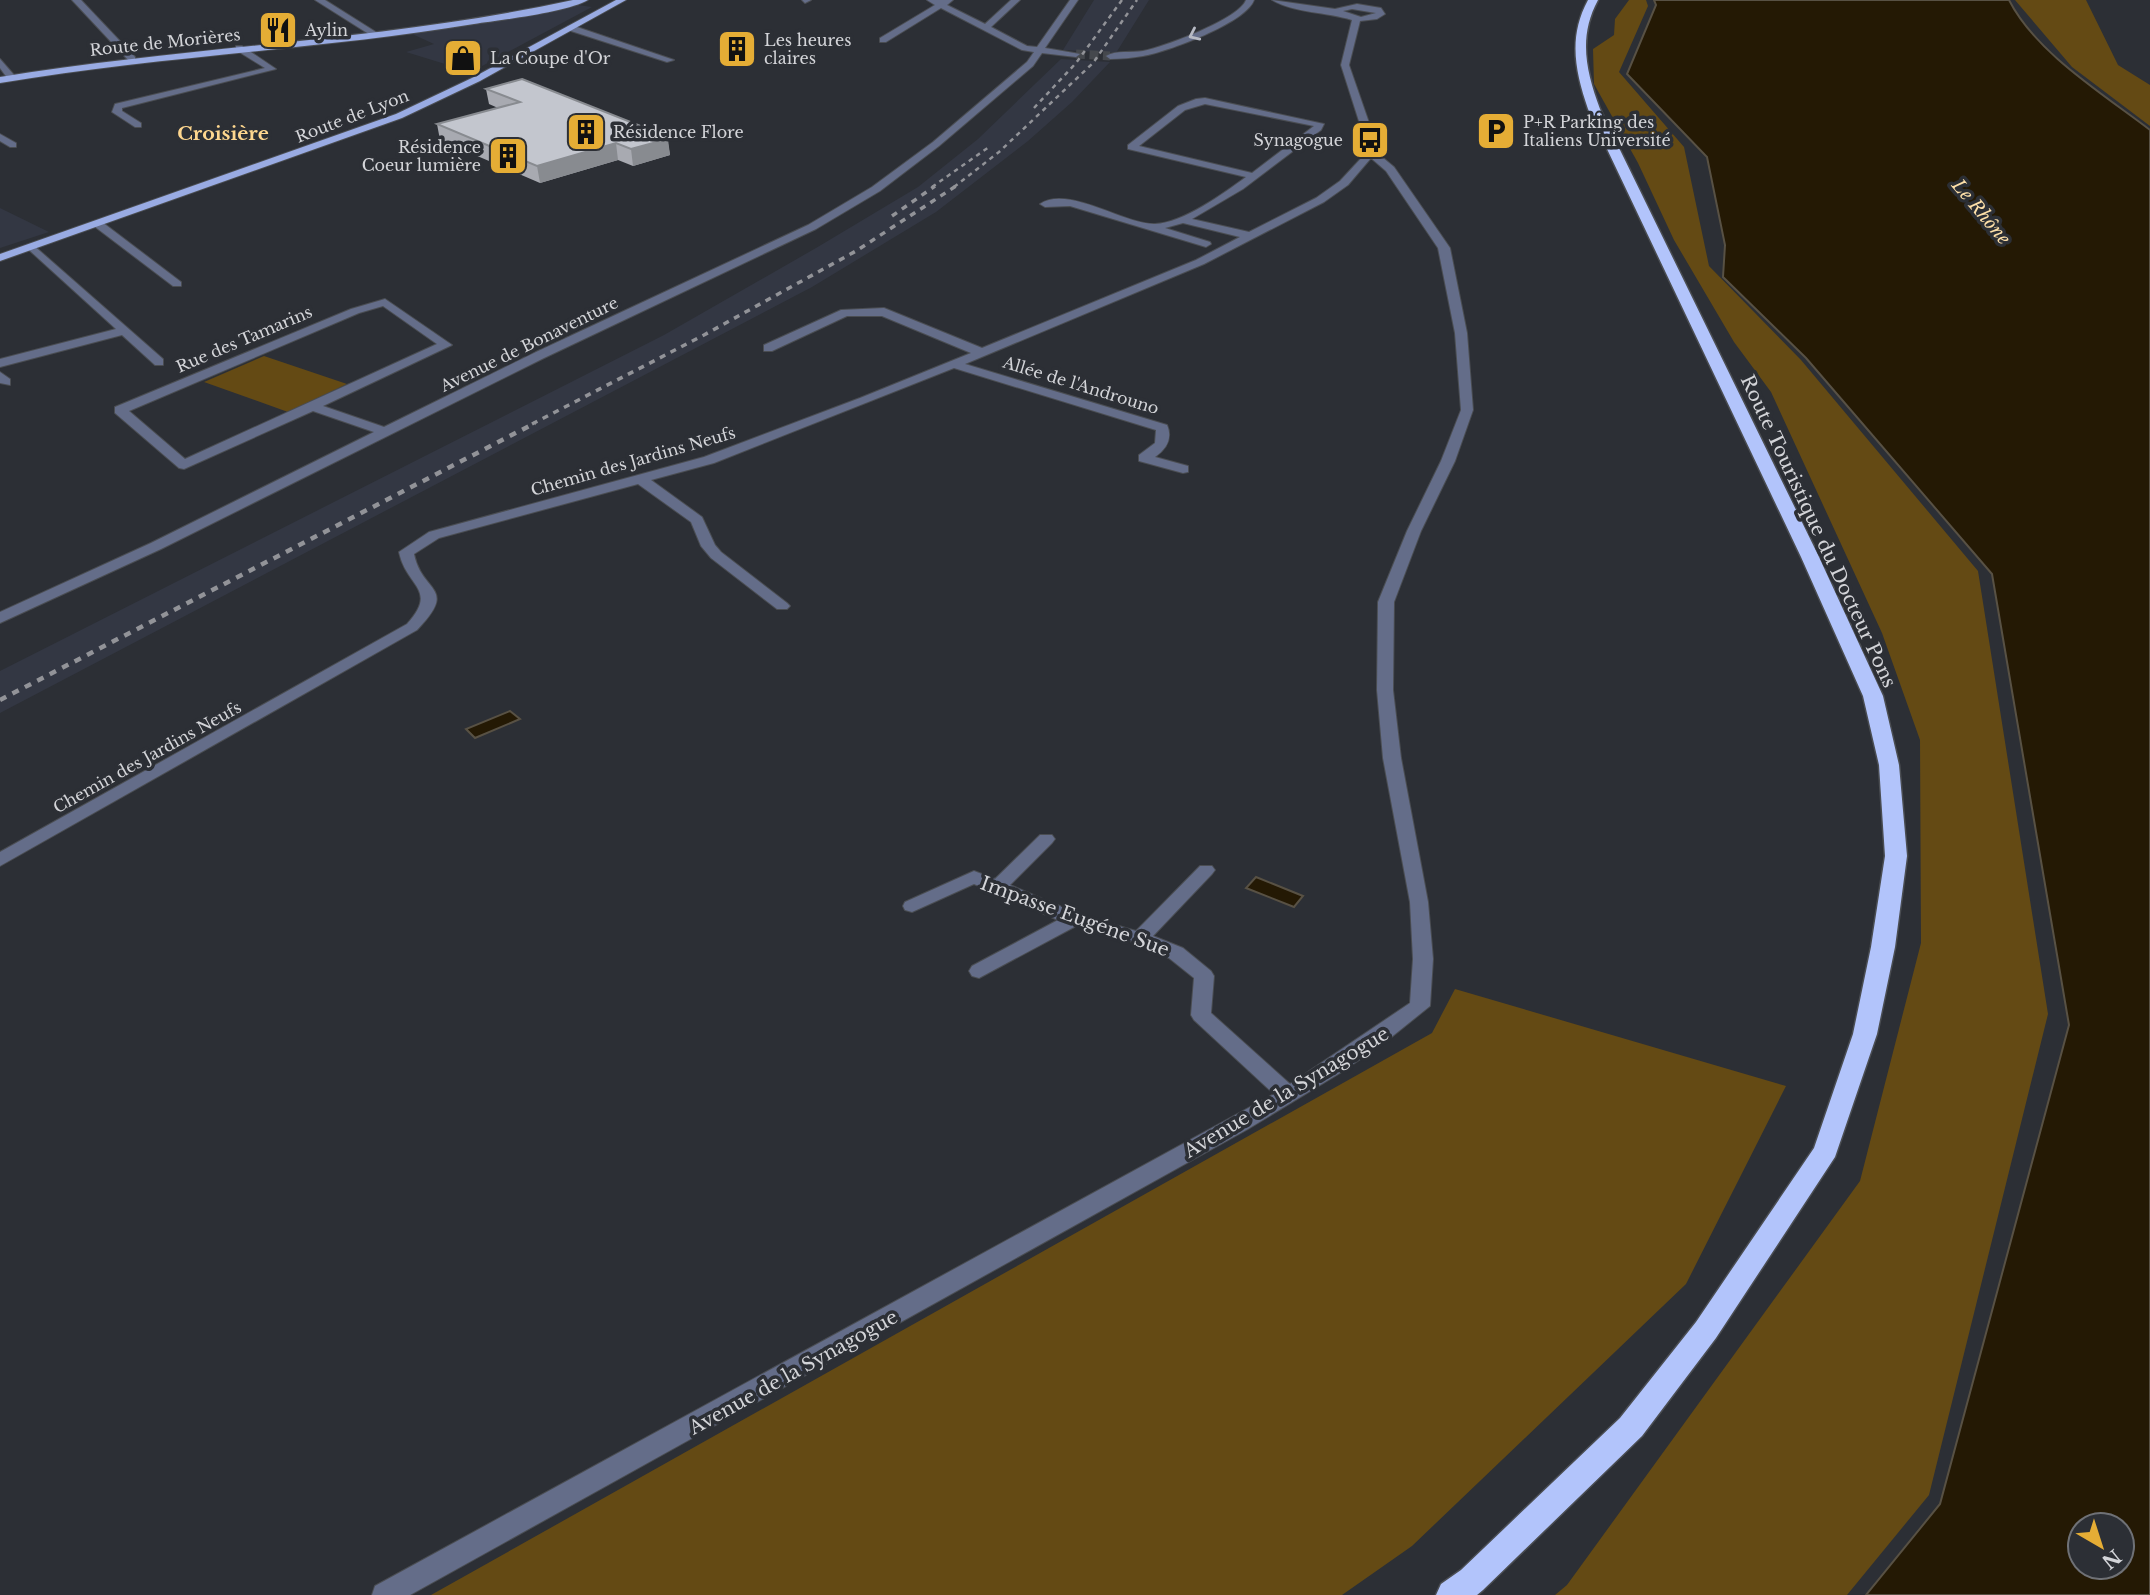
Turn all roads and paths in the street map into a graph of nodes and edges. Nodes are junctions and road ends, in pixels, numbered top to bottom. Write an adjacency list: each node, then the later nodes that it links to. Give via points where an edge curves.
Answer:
1 (76, 0): 24 (street)
2 (319, 0): 18 (street)
3 (582, 0): 10 (main road, Route de Morières); 18 (main road, Route de Morières)
4 (931, 0): 12 (street)
5 (1016, 0): 16 (street)
6 (1074, 0): 21 (street, Avenue de Bonaventure)
7 (1250, 0): 23 (street, one-way to 23, via 1238,14 1162,50)
8 (1276, 0): 14 (street)
9 (1593, 0): 65 (highway, Route Touristique du Docteur Pons, via 1578,41 1581,72 1594,109 1873,696 1889,765 1896,856 1865,1034 1826,1150 1706,1330 1631,1427)
10 (596, 1): 11 (main road, Route de Morières)
11 (620, 1): 17 (main road, Route de Lyon)
12 (945, 2): 16 (street); 19 (street)
13 (1364, 3): 14 (street); 15 (street, via 1381,14)
14 (1337, 11): 15 (street)
15 (1356, 18): 32 (street, Avenue de la Synagogue, via 1345,65)
16 (987, 27): 21 (street)
17 (571, 28): 25 (street); 36 (main road, Route de Lyon, via 387,121)
18 (375, 34): 20 (main road, Route de Morières)
19 (883, 40)
20 (239, 48): 24 (main road, Route de Morières); 29 (street, via 272,69 118,106 117,112)
21 (1041, 51): 22 (street); 50 (street, Avenue de Bonaventure, via 936,144 876,189 812,227)
22 (1076, 54)
23 (1110, 56)
24 (132, 59): 27 (main road, Route de Morières)
25 (670, 60)
26 (0, 62): 27 (street)
27 (11, 77): 28 (main road, Route de Morières)
28 (0, 79)
29 (138, 125)
30 (0, 137): 31 (street)
31 (13, 145)
32 (1371, 153): 38 (street, Chemin des Jardins Neufs, via 1334,191); 63 (street, Avenue de la Synagogue, via 1390,169 1444,248 1461,333 1467,410 1386,602 1385,690 1392,758 1419,902 1420,1006 1373,1043)
33 (1254, 176): 33 (street, via 1319,124 1199,101 1172,113 1131,147); 35 (street)
34 (1045, 204): 37 (street, via 1071,203)
35 (1184, 220): 37 (street); 38 (street)
36 (98, 224): 40 (main road, Route de Lyon); 42 (street)
37 (1153, 228): 39 (street)
38 (1250, 236): 45 (street, Chemin des Jardins Neufs, via 1173,274)
39 (1206, 244)
40 (32, 247): 41 (main road, Route de Lyon); 43 (street)
41 (0, 258)
42 (177, 284)
43 (123, 331): 46 (street); 47 (street)
44 (768, 348): 45 (street, via 845,313 884,312)
45 (980, 352): 48 (street, Chemin des Jardins Neufs)
46 (159, 362)
47 (0, 363)
48 (953, 364): 51 (street, Allée de l'Androuno, via 1162,428 1165,438 1161,447 1144,458); 52 (street, Chemin des Jardins Neufs, via 747,447)
49 (312, 406): 49 (street, Rue des Tamarins, via 184,465 120,410 385,302 446,345); 50 (street)
50 (385, 432): 54 (street, Avenue de Bonaventure)
51 (1184, 469)
52 (641, 479): 53 (street, via 697,520 716,555); 56 (street, Chemin des Jardins Neufs, via 415,544 406,552 406,561 430,591 430,603 412,627)
53 (782, 606)
54 (0, 618)
55 (1046, 839): 58 (street)
56 (0, 860)
57 (1206, 870): 61 (street)
58 (997, 888): 59 (street, Impasse Eugéne Sue, via 974,877); 60 (street, Impasse Eugéne Sue)
59 (912, 906)
60 (1074, 919): 61 (street, Impasse Eugéne Sue); 62 (street)
61 (1140, 937): 63 (street, Impasse Eugéne Sue, via 1176,953 1204,976 1201,1015)
62 (979, 971)
63 (1288, 1095): 64 (street, Avenue de la Synagogue)
64 (385, 1595)
65 (1451, 1595)

